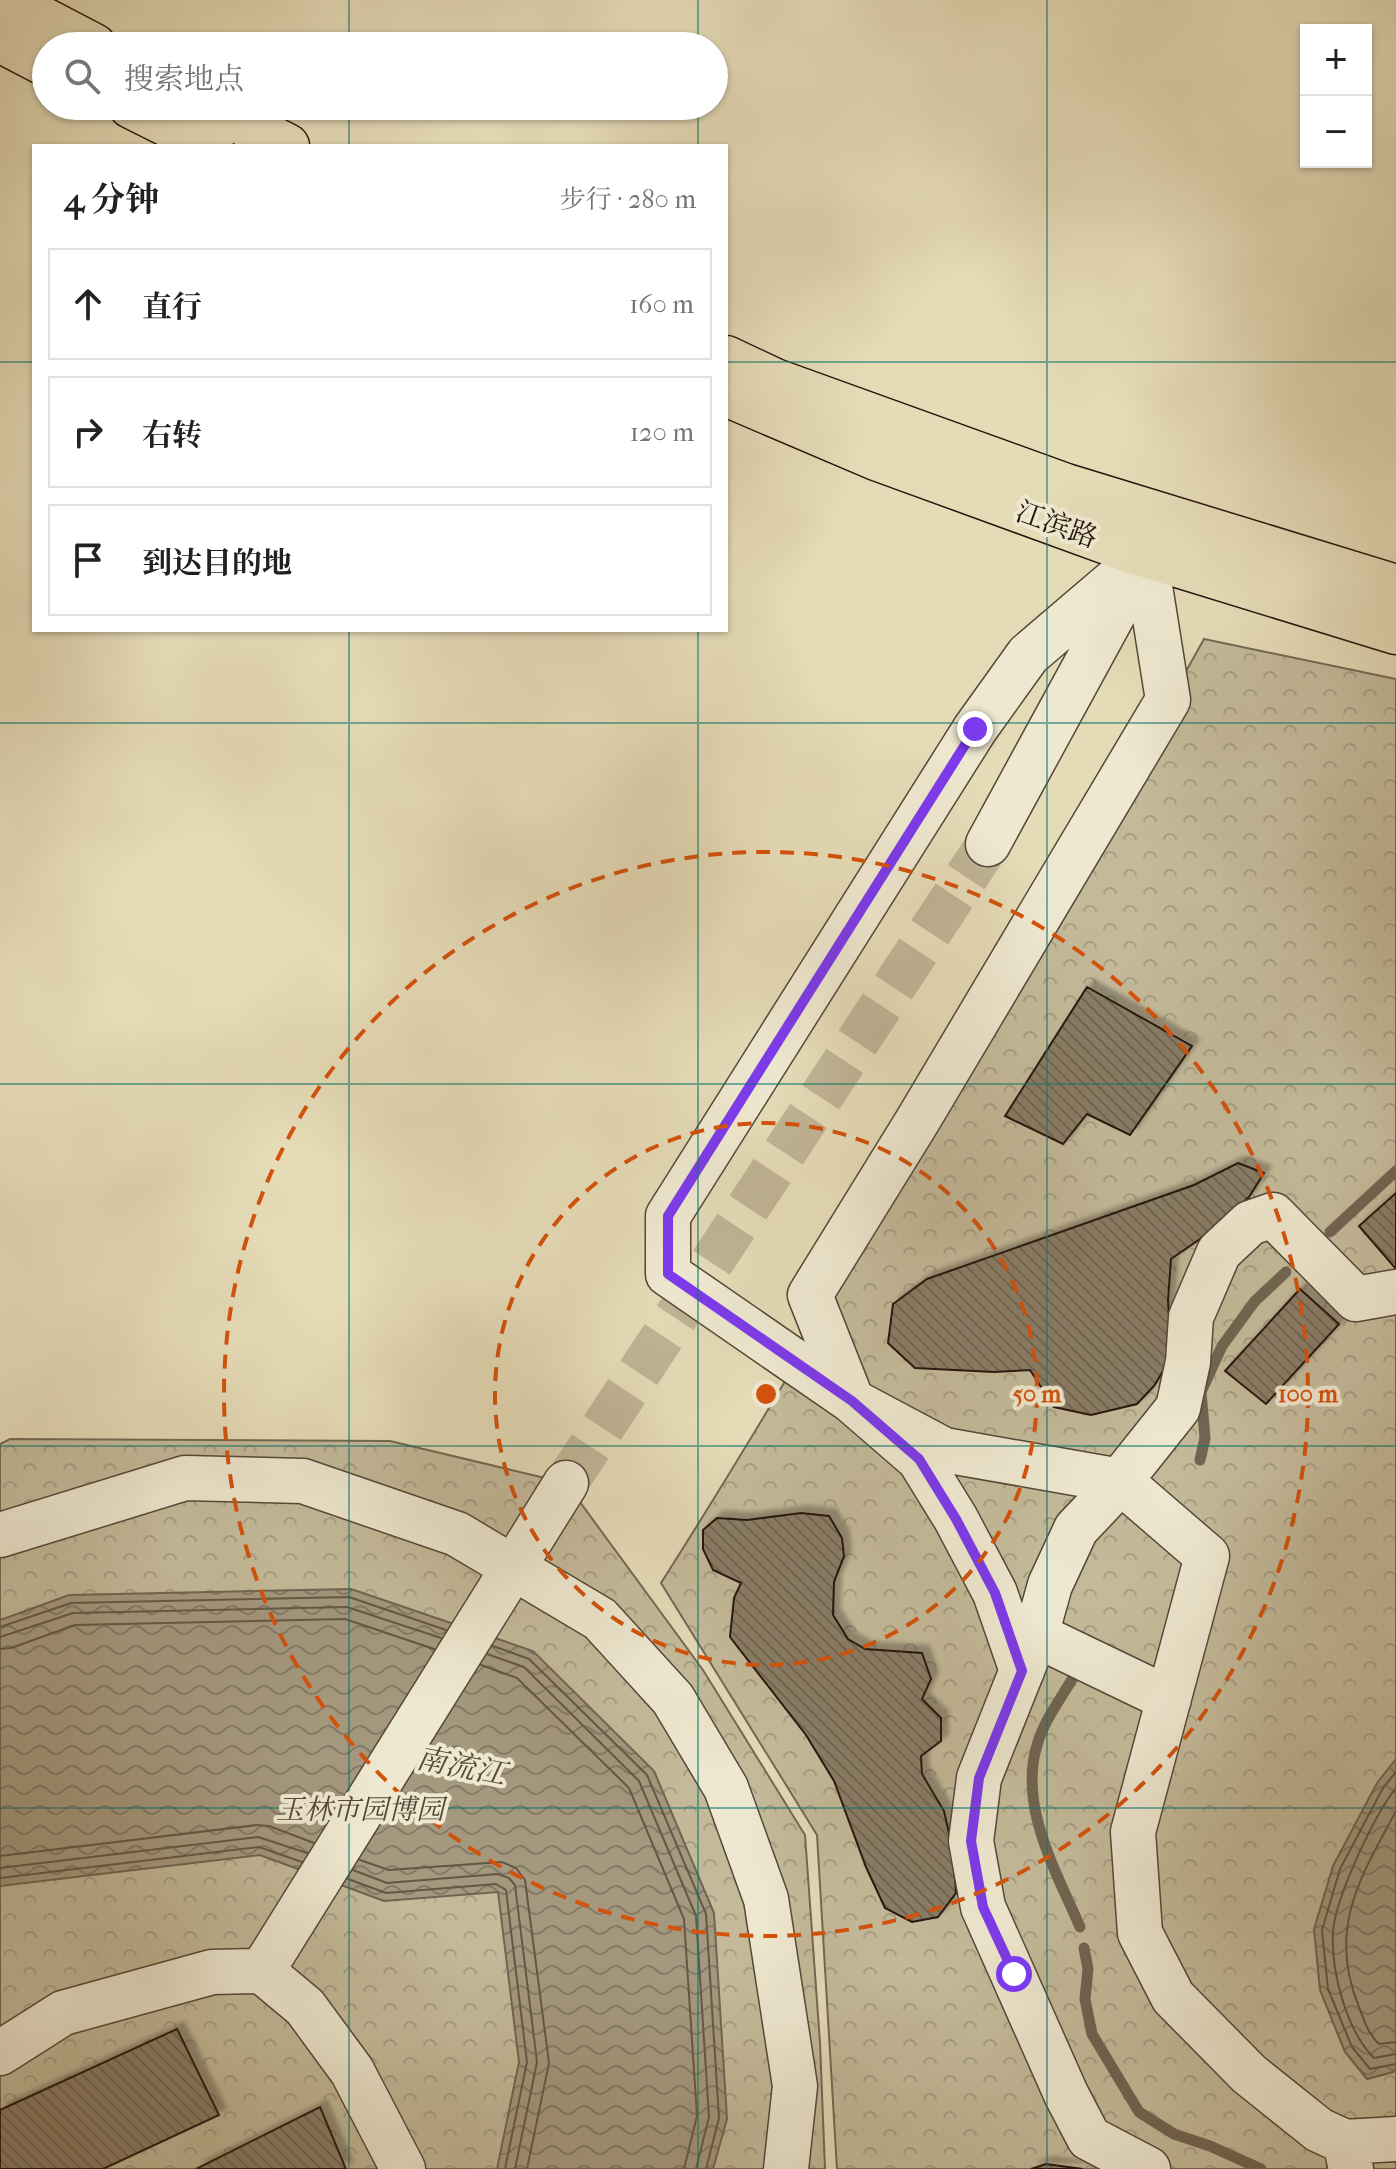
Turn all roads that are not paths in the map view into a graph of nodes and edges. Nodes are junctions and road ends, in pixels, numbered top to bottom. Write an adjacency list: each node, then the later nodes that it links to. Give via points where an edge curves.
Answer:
1 (6, 0): 2 (main road)
2 (67, 32)
3 (0, 40): 4 (main road)
4 (32, 57)
5 (159, 120): 7 (main road)
6 (237, 120): 8 (main road)
7 (207, 144)
8 (283, 144)
9 (728, 359): 12 (main road, 江滨路, via 775,381 1066,486)
10 (728, 395): 11 (main road, 江滨路, via 876,458)
11 (1145, 555): 13 (main road, 江滨路); 14 (street); 16 (street, via 1168,700 810,1295); 16 (street, via 1028,655 975,729 668,1216 668,1274)
12 (1396, 587)
13 (1396, 632)
14 (988, 844)
15 (1396, 1292): 17 (street, via 1356,1299 1273,1215 1250,1223 1219,1252 1191,1317 1178,1408)
16 (852, 1401): 17 (street, via 944,1450); 21 (street, via 919,1459)
17 (1120, 1481): 21 (street, via 1076,1529 1050,1585); 22 (street, via 1207,1556)
18 (566, 1483): 20 (street)
19 (0, 1535): 20 (street, via 185,1478 303,1481 457,1534)
20 (515, 1568): 23 (street); 28 (street, via 600,1619 673,1699 726,1788 766,1899 795,2086)
21 (1029, 1653): 22 (street); 29 (street, via 979,1778 971,1841 983,1907 1089,2138)
22 (1169, 1699): 26 (street, via 1133,1832 1140,1933 1173,1997 1249,2074)
23 (262, 1971): 24 (street, via 212,1972 63,2013); 27 (street, via 305,2007 352,2071)
24 (0, 2053)
25 (1396, 2139): 26 (street)
26 (1348, 2155)
27 (403, 2169)
28 (786, 2169)
29 (1148, 2169)

